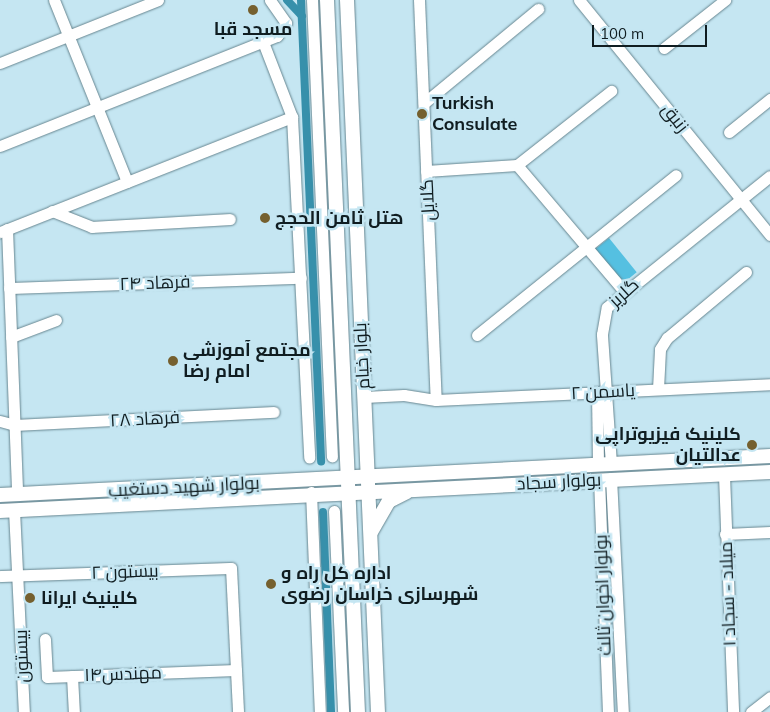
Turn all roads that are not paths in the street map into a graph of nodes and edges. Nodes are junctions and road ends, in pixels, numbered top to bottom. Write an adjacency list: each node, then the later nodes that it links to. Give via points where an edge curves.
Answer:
1 (54, 0): 11 (street)
2 (158, 0): 11 (street)
3 (270, 0): 12 (street, via 286,24 277,36)
4 (312, 0): 53 (street)
5 (327, 0): 29 (main road, بلوار خیام)
6 (347, 0): 30 (main road, بلوار خیام)
7 (419, 0): 17 (street, گلایل)
8 (580, 0): 27 (street, زنبق)
9 (725, 0): 13 (street)
10 (538, 9): 17 (street)
11 (68, 34): 14 (street); 18 (street)
12 (263, 42): 18 (street); 19 (street)
13 (664, 48)
14 (0, 63)
15 (611, 91): 22 (street)
16 (770, 99): 20 (street)
17 (424, 103): 23 (street, گلایل)
18 (97, 107): 21 (street); 26 (street)
19 (292, 117): 26 (street); 36 (street)
20 (729, 132)
21 (0, 146)
22 (517, 165): 23 (street); 34 (street)
23 (426, 171): 48 (street, گلایل)
24 (676, 175): 34 (street)
25 (770, 176): 27 (street, گلریز)
26 (127, 182): 28 (street)
27 (741, 199): 33 (street, زنبق); 38 (street, گلریز)
28 (52, 212): 31 (street, via 92,227); 32 (street)
29 (337, 212): 30 (main road, via 346,220); 58 (main road, بلوار خیام)
30 (356, 213): 47 (main road, بلوار خیام)
31 (230, 219)
32 (4, 230): 37 (street)
33 (770, 235)
34 (587, 246): 38 (street); 40 (street)
35 (746, 272): 45 (street, via 667,338 659,355)
36 (301, 278): 37 (street, فرهاد ۲۴); 54 (street)
37 (9, 288): 41 (street)
38 (624, 291): 46 (street, گلریز, via 604,314)
39 (56, 320): 41 (street)
40 (476, 334)
41 (11, 337): 42 (street)
42 (12, 353): 43 (street); 51 (street)
43 (0, 354)
44 (770, 384): 45 (street, یاسمن ۲)
45 (658, 389): 46 (street, یاسمن ۲)
46 (602, 392): 48 (street, یاسمن ۲); 55 (street, گلریز)
47 (364, 397): 48 (street, یاسمن ۲, via 404,395); 59 (main road, بلوار خیام)
48 (436, 400)
49 (274, 412): 51 (street, فرهاد ۲۸)
50 (0, 421): 51 (street, فرهاد ۲۸)
51 (15, 425): 63 (street)
52 (770, 456): 55 (main road, بولوار سجاد)
53 (332, 457)
54 (309, 458)
55 (605, 472): 57 (main road, بولوار سجاد); 59 (main road, بولوار سجاد); 60 (main road, بولوار سجاد); 84 (street, بولوار اخوان ثالث); 85 (street)
56 (770, 472): 57 (main road, بولوار سجاد)
57 (724, 475): 70 (street, میلاد - سجاد ۱)
58 (348, 477): 59 (main road, بولوار شهید دستغیب); 62 (main road, بلوار خیام); 63 (main road, بولوار شهید دستغیب)
59 (369, 484): 60 (main road, بولوار سجاد); 62 (main road, بولوار سجاد); 68 (main road, بلوار خیام)
60 (411, 490): 68 (main road, via 389,501)
61 (311, 492): 62 (main road, بولوار شهید دستغیب); 65 (main road, بولوار شهید دستغیب); 80 (street)
62 (349, 492): 82 (main road, بلوار خیام)
63 (17, 494): 64 (main road, بولوار شهید دستغیب)
64 (0, 495)
65 (14, 510): 66 (main road, بولوار شهید دستغیب); 72 (street, بیستون)
66 (0, 511)
67 (334, 511): 81 (street)
68 (370, 532): 83 (main road, بلوار خیام)
69 (770, 532): 70 (street)
70 (725, 534): 86 (street, میلاد - سجاد ۱)
71 (0, 576): 72 (street, بیستون ۲)
72 (19, 576): 74 (street, بیستون ۲, via 231,568); 77 (street, بیستون)
73 (45, 639): 75 (street, مهندس۱۴, via 47,677)
74 (236, 670): 75 (street, مهندس۱۴); 79 (street)
75 (72, 676): 78 (street)
76 (770, 697): 87 (street)
77 (24, 712)
78 (74, 712)
79 (238, 712)
80 (320, 712)
81 (343, 712)
82 (358, 712)
83 (378, 712)
84 (608, 712)
85 (623, 712)
86 (733, 712)
87 (752, 712)

